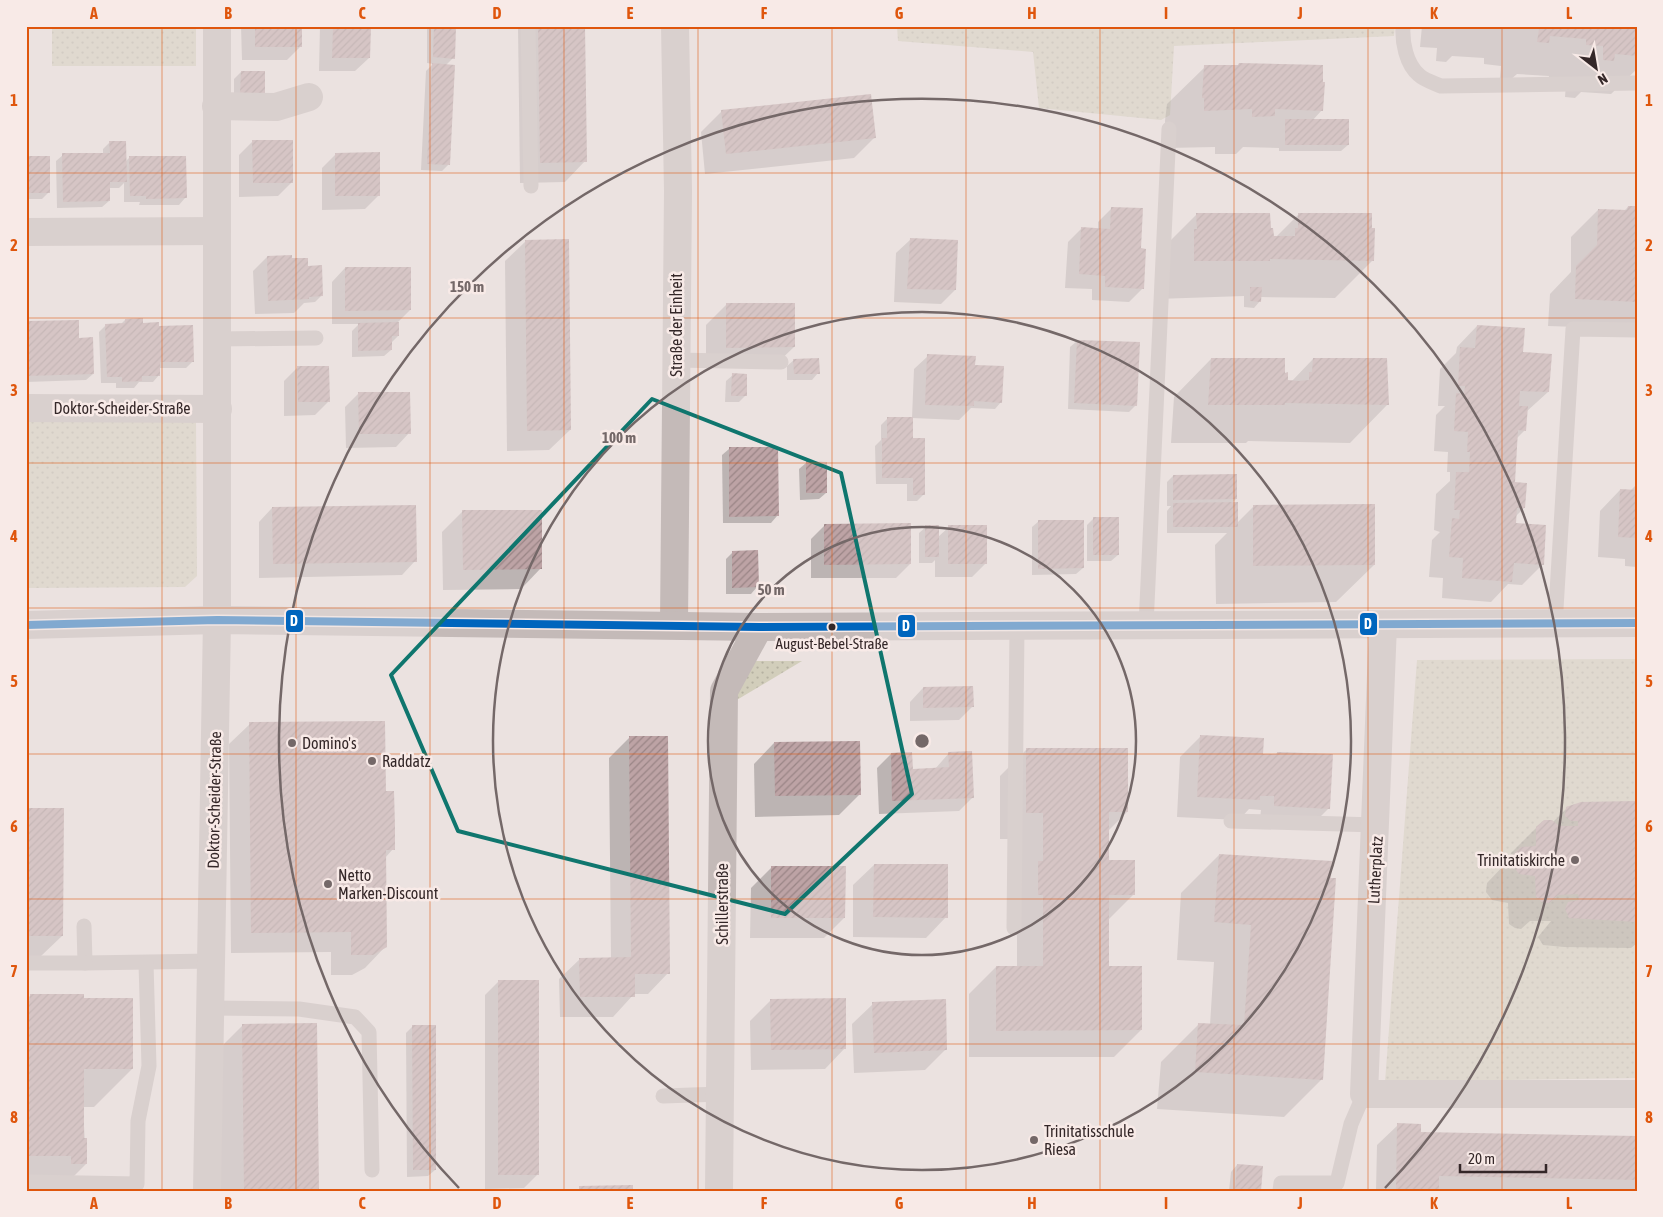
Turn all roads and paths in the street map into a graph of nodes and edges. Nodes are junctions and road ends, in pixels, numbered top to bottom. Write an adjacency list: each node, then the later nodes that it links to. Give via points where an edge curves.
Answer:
1 (217, 26): 7 (street, Doktor-Scheider-Straße)
2 (528, 26): 9 (lane)
3 (675, 26): 15 (street, Straße der Einheit, via 678,191)
4 (1403, 26): 5 (lane, via 1402,37 1410,64 1419,76 1441,86)
5 (1637, 83)
6 (310, 97): 7 (street, via 276,107)
7 (216, 106): 10 (street, Doktor-Scheider-Straße)
8 (1169, 129): 26 (lane)
9 (531, 186)
10 (217, 231): 11 (street); 14 (street, Doktor-Scheider-Straße)
11 (26, 232)
12 (1637, 330): 24 (lane, via 1573,329)
13 (316, 338): 14 (lane)
14 (217, 339): 18 (street, Doktor-Scheider-Straße)
15 (676, 360): 16 (lane); 21 (street, Straße der Einheit)
16 (781, 362)
17 (26, 408): 18 (street, Doktor-Scheider-Straße)
18 (218, 408): 19 (street, Doktor-Scheider-Straße)
19 (217, 620): 21 (street); 22 (street); 32 (street, Doktor-Scheider-Straße)
20 (1637, 623): 24 (street)
21 (674, 624): 27 (street)
22 (26, 625)
23 (1383, 625): 24 (street); 26 (street); 29 (street, Lutherplatz)
24 (1555, 625)
25 (1017, 626): 26 (street); 27 (street); 31 (lane)
26 (1146, 626)
27 (759, 627): 37 (street, Schillerstraße, via 724,691)
28 (1231, 821): 29 (lane)
29 (1377, 825): 38 (street, Lutherplatz)
30 (84, 926): 33 (lane)
31 (1014, 928)
32 (212, 961): 34 (lane); 36 (street, Doktor-Scheider-Straße)
33 (85, 963): 34 (lane); 35 (lane)
34 (146, 963): 42 (lane, via 149,1066 138,1121 137,1184)
35 (26, 964)
36 (211, 1008): 41 (lane, via 299,1009 356,1017 369,1032); 43 (street, Doktor-Scheider-Straße)
37 (721, 1094): 40 (lane); 44 (street, Schillerstraße)
38 (1364, 1094): 39 (street); 45 (lane, via 1350,1124 1337,1184 1281,1183)
39 (1637, 1094)
40 (663, 1096)
41 (372, 1170)
42 (29, 1182)
43 (207, 1191)
44 (719, 1191)
45 (1280, 1191)

